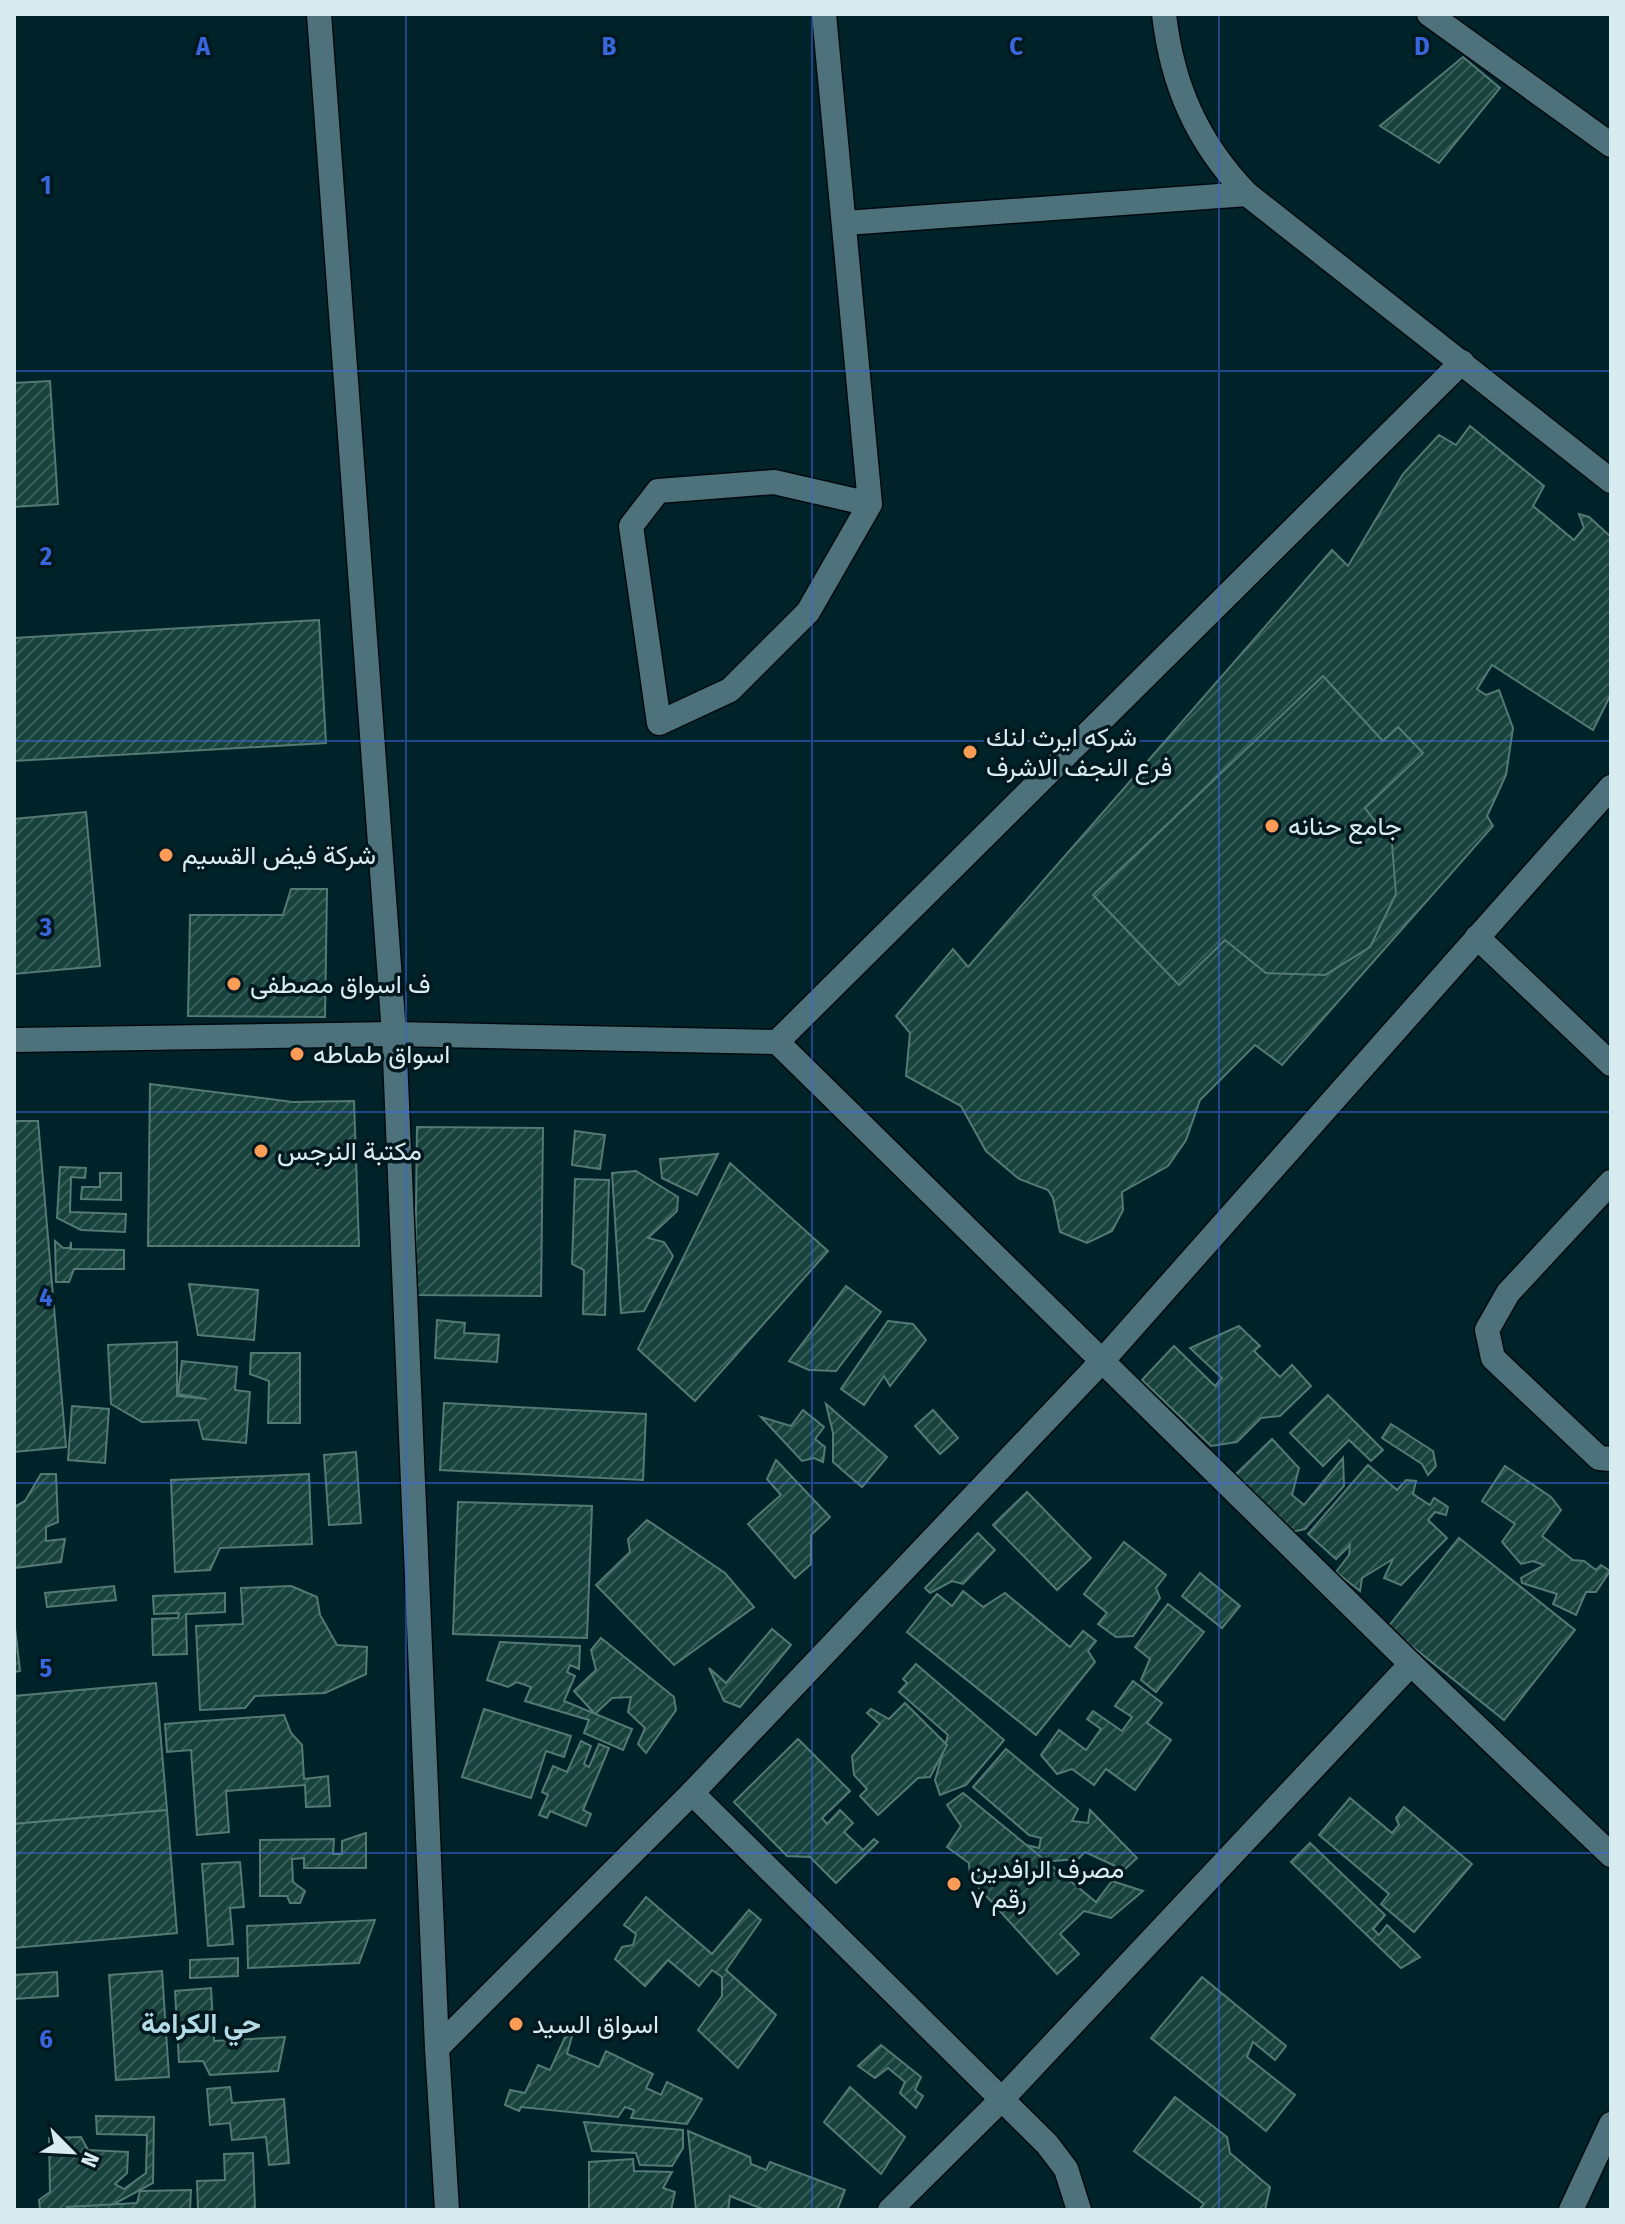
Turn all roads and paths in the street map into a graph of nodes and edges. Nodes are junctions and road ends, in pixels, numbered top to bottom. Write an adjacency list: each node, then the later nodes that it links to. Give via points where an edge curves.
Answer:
1 (319, 14): 13 (street)
2 (824, 14): 7 (street)
3 (1164, 14): 6 (street, via 1169,57 1186,107 1212,154)
4 (1429, 14): 5 (street)
5 (1611, 145)
6 (1247, 194): 7 (street); 8 (street)
7 (845, 223): 10 (street)
8 (1462, 362): 9 (street); 15 (street)
9 (1611, 481)
10 (870, 504): 10 (street, via 808,612 730,690 659,723 631,526 658,491 774,482)
11 (1611, 787): 12 (street)
12 (1477, 937): 16 (street); 18 (street)
13 (394, 1034): 14 (street); 15 (street); 23 (street)
14 (14, 1040)
15 (777, 1042): 18 (street)
16 (1611, 1064)
17 (1611, 1182): 19 (street, via 1508,1293 1487,1330 1493,1358 1599,1458)
18 (1103, 1360): 20 (street); 21 (street)
19 (1611, 1459)
20 (1411, 1664): 22 (street); 24 (street)
21 (692, 1793): 23 (street); 24 (street)
22 (1611, 1855)
23 (437, 2048): 26 (street)
24 (1002, 2099): 27 (street); 28 (street, via 1066,2169)
25 (1611, 2124): 29 (street)
26 (447, 2210)
27 (890, 2210)
28 (1079, 2210)
29 (1571, 2210)

